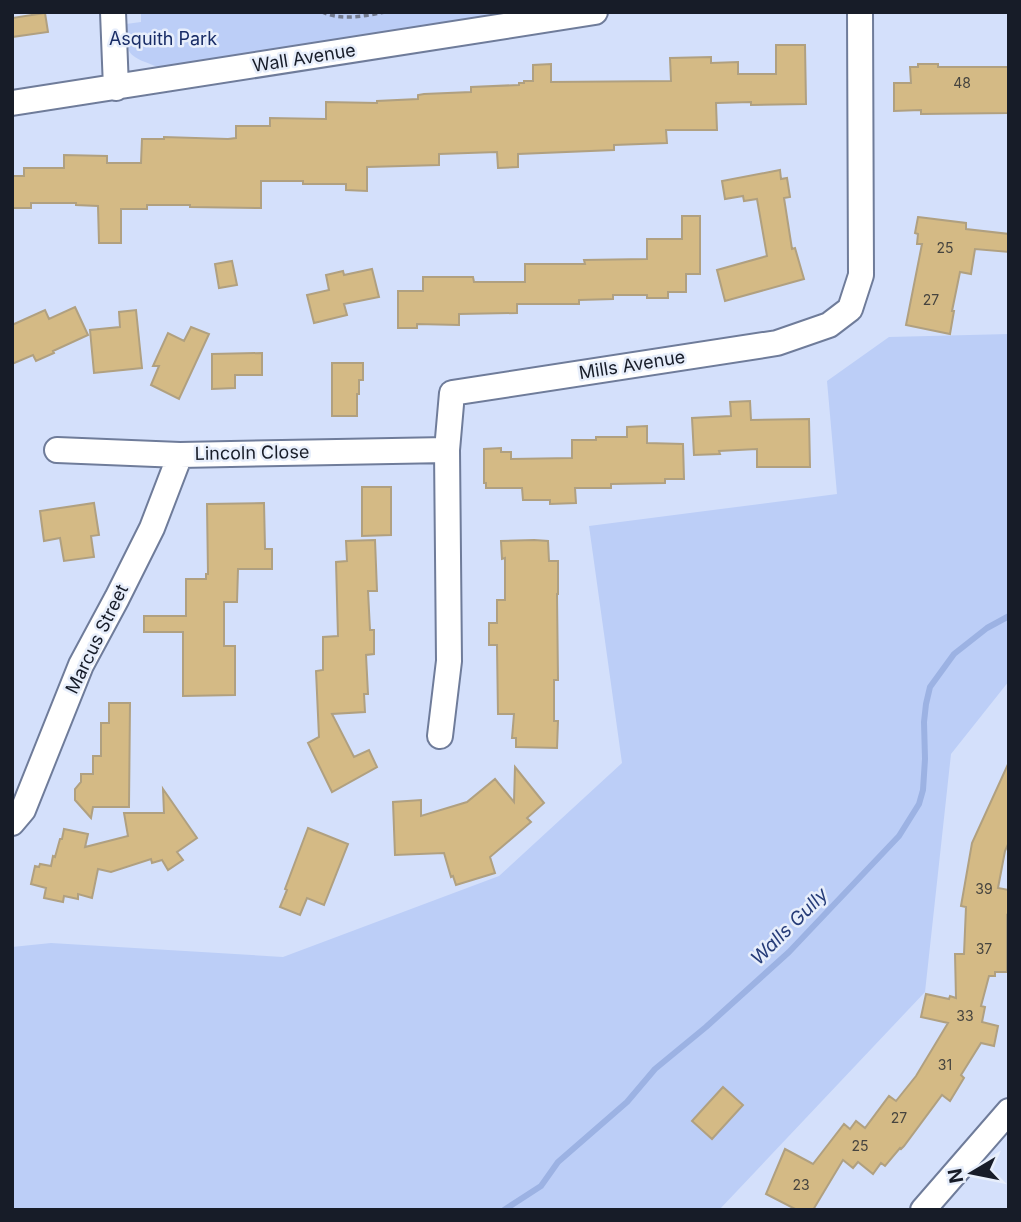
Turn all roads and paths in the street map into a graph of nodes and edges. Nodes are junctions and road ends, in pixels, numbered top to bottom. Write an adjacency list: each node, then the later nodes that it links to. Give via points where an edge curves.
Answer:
1 (113, 12): 6 (street)
2 (322, 12): 3 (path, via 342,17)
3 (385, 12)
4 (595, 12): 6 (street, Wall Avenue)
5 (859, 12): 9 (street, Mills Avenue, via 861,275 850,309 829,325 778,343 452,393)
6 (116, 88): 7 (street, Wall Avenue)
7 (12, 103)
8 (57, 450): 10 (street, Lincoln Close)
9 (447, 450): 10 (street, Lincoln Close); 11 (street, Mills Avenue, via 449,661)
10 (180, 455): 12 (street, Marcus Street, via 152,528 80,664 23,810)
11 (440, 736)
12 (12, 823)
13 (1009, 1111): 14 (street)
14 (923, 1210)

